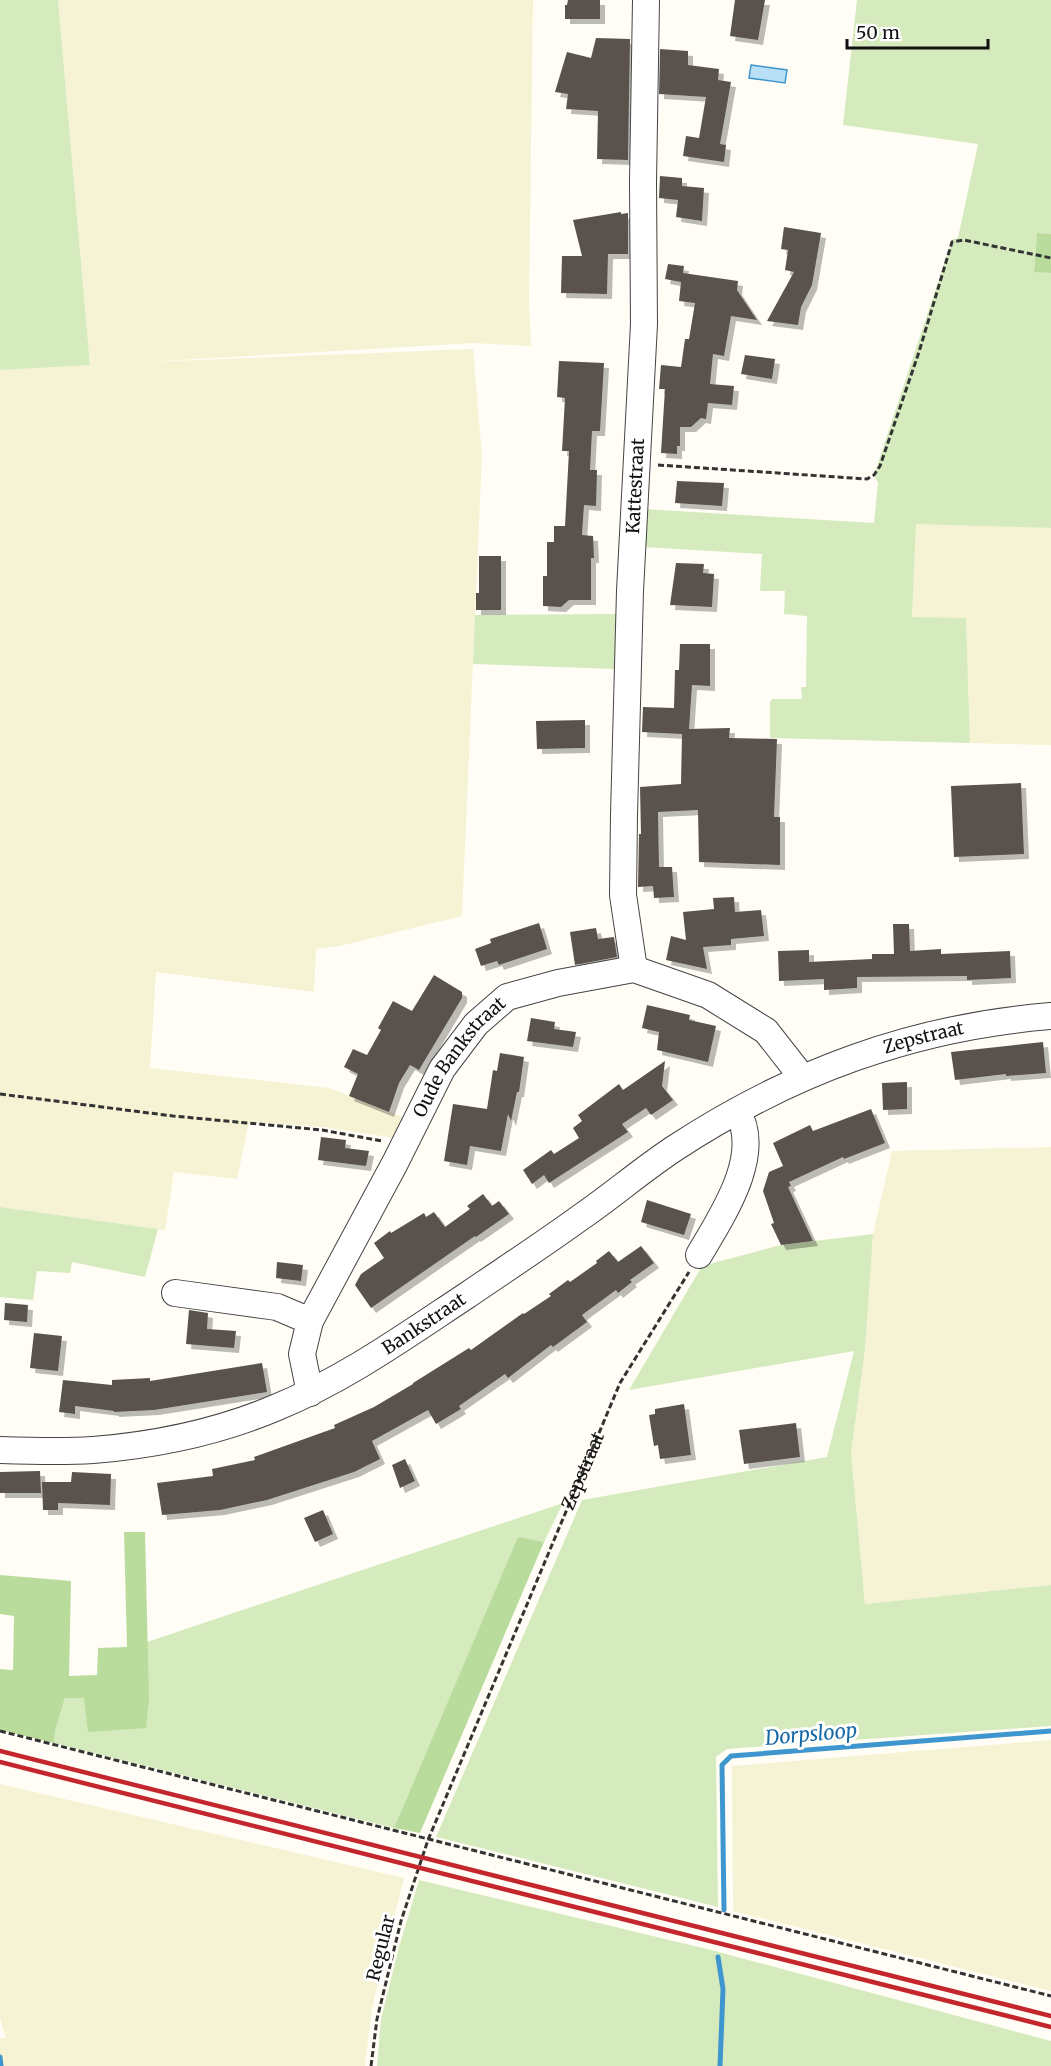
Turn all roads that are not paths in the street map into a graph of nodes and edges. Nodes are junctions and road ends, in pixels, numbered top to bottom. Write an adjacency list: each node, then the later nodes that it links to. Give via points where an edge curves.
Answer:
1 (646, 0): 2 (street, Kattestraat, via 644,324 630,591 623,896)
2 (634, 969): 4 (street, Oude Bankstraat, via 708,995 766,1031); 8 (street, Oude Bankstraat, via 507,997 476,1024 442,1069)
3 (1051, 1016): 4 (street, Zepstraat, via 1005,1020 928,1035 864,1053)
4 (802, 1077): 5 (street, Bankstraat)
5 (737, 1111): 6 (street, via 745,1127 746,1142 740,1175); 9 (street, Bankstraat, via 674,1148 581,1218 379,1354)
6 (699, 1255)
7 (175, 1293): 8 (street, via 277,1307)
8 (310, 1321): 9 (street, Oude Bankstraat, via 302,1354)
9 (310, 1393): 10 (street, Bankstraat, via 187,1436 92,1450)
10 (0, 1450)

